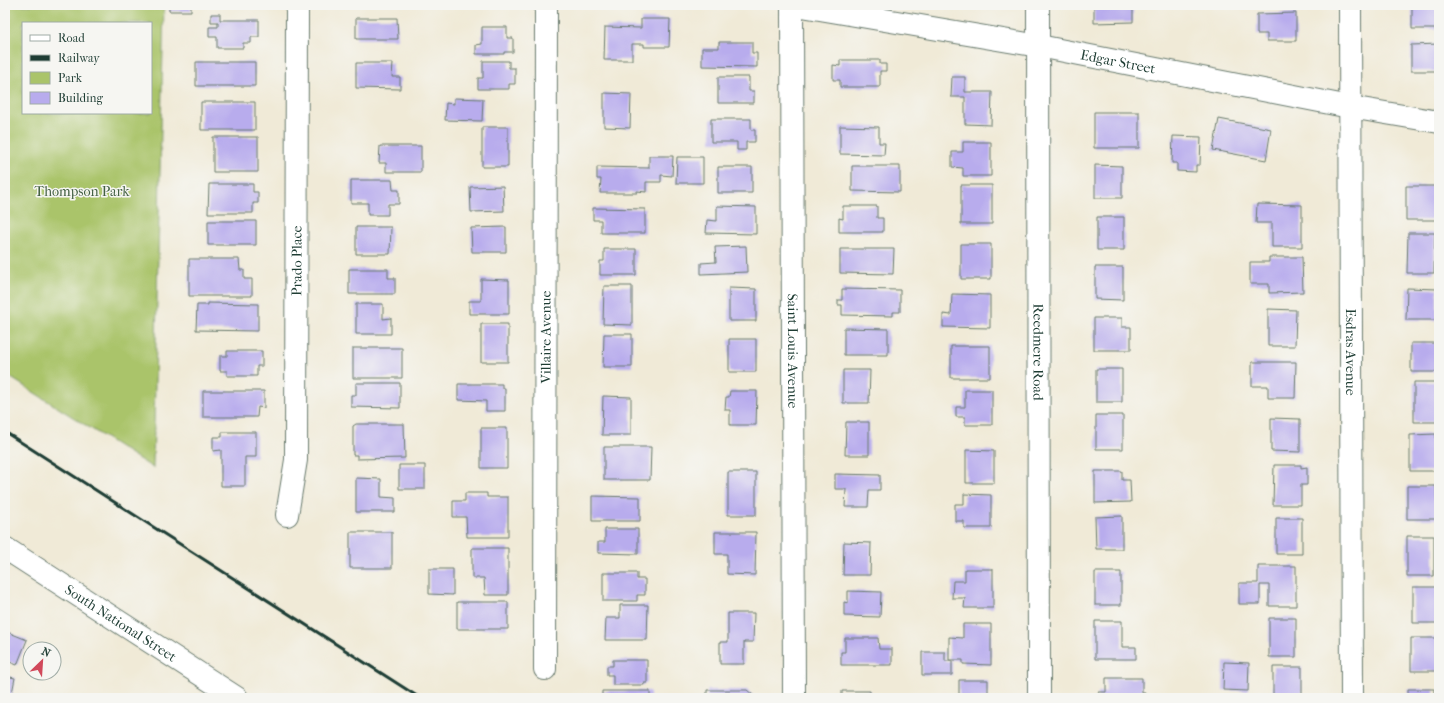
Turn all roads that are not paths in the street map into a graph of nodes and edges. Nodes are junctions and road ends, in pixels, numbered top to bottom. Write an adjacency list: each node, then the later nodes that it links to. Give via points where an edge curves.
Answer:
1 (297, 5): 10 (street, Prado Place, via 296,460)
2 (546, 5): 12 (street, Villaire Avenue)
3 (792, 5): 15 (street, Saint Louis Avenue)
4 (796, 5): 7 (street, Edgar Street)
5 (1038, 5): 7 (street, Reedmere Road)
6 (1350, 5): 8 (street, Esdras Avenue)
7 (1038, 46): 8 (street, Edgar Street); 16 (street, Reedmere Road)
8 (1350, 106): 9 (street, Edgar Street); 17 (street, Esdras Avenue)
9 (1439, 122)
10 (287, 515)
11 (5, 548): 13 (street, South National Street)
12 (545, 669)
13 (213, 692): 14 (street, South National Street)
14 (237, 698)
15 (794, 698)
16 (1039, 698)
17 (1352, 698)

